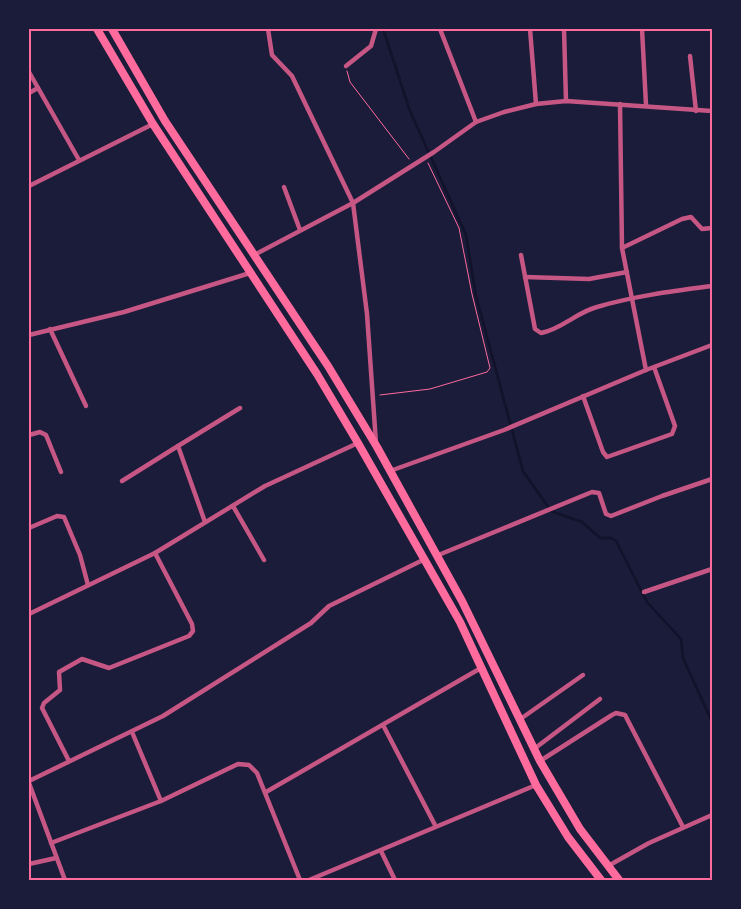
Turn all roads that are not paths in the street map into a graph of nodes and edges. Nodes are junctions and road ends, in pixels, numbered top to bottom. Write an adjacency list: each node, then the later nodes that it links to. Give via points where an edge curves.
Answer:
1 (98, 29): 21 (highway)
2 (112, 29): 29 (highway, via 165,121)
3 (268, 29): 25 (street, via 272,55 292,76)
4 (376, 29): 10 (street, via 371,46)
5 (440, 29): 20 (street)
6 (530, 29): 15 (street)
7 (564, 29): 14 (street)
8 (642, 29): 17 (street)
9 (690, 56): 19 (street)
10 (346, 66)
11 (29, 72): 12 (street)
12 (38, 88): 13 (street); 22 (street)
13 (29, 93)
14 (566, 101): 15 (street); 16 (street)
15 (536, 104): 20 (street)
16 (620, 104): 17 (street); 28 (street)
17 (646, 106): 19 (street)
18 (712, 110): 19 (street)
19 (696, 111)
20 (476, 122): 25 (street)
21 (153, 124): 22 (street); 32 (highway)
22 (79, 160): 23 (street)
23 (29, 186)
24 (284, 187): 27 (street)
25 (353, 203): 27 (street); 47 (street, via 367,314)
26 (712, 228): 28 (street, via 700,228 691,218 682,218)
27 (300, 230): 29 (street)
28 (622, 248): 31 (street)
29 (254, 255): 47 (highway, via 328,366)
30 (521, 255): 33 (street)
31 (627, 272): 33 (street, via 588,279); 35 (street)
32 (250, 273): 36 (street, via 133,309); 45 (highway)
33 (525, 277): 35 (street, via 535,329 541,333 595,307)
34 (712, 286): 35 (street)
35 (632, 299): 40 (street)
36 (50, 329): 37 (street); 42 (street)
37 (29, 335)
38 (712, 347): 39 (street)
39 (654, 367): 40 (street); 41 (street, via 675,426 672,434 607,457 602,452)
40 (646, 370): 41 (street)
41 (583, 396): 48 (street, via 504,430)
42 (86, 406)
43 (240, 408): 46 (street)
44 (29, 435): 49 (street, via 40,432 46,435)
45 (358, 443): 52 (street, via 265,486); 55 (highway)
46 (178, 446): 51 (street); 54 (street)
47 (376, 446): 48 (highway)
48 (388, 471): 53 (highway)
49 (61, 472)
50 (712, 479): 58 (street, via 611,516 606,514 597,492)
51 (122, 481)
52 (233, 506): 54 (street); 60 (street)
53 (415, 519): 55 (highway); 58 (highway)
54 (205, 522): 57 (street)
55 (404, 525): 59 (highway)
56 (29, 528): 62 (street, via 57,516 66,519)
57 (155, 553): 62 (street); 72 (street, via 193,631 189,636 109,668 82,659 59,672 60,690 42,708)
58 (436, 556): 68 (highway)
59 (425, 559): 65 (highway); 70 (street, via 329,606 311,623 222,680)
60 (264, 560)
61 (712, 570): 63 (street)
62 (88, 585): 64 (street)
63 (644, 592)
64 (29, 614)
65 (482, 667): 69 (street); 75 (highway)
66 (583, 676): 68 (street)
67 (600, 698): 71 (street)
68 (519, 720): 71 (highway)
69 (383, 725): 76 (street); 79 (street)
70 (132, 732): 72 (street); 77 (street)
71 (534, 749): 73 (highway)
72 (69, 761): 74 (street)
73 (540, 761): 80 (street, via 612,715 622,713); 81 (highway)
74 (29, 782): 83 (street)
75 (536, 785): 79 (street); 82 (highway)
76 (266, 792): 77 (street, via 258,773 241,763); 89 (street)
77 (161, 801): 83 (street)
78 (712, 815): 80 (street)
79 (434, 826): 84 (street)
80 (683, 827): 87 (street)
81 (580, 828): 82 (highway); 87 (highway)
82 (568, 837): 92 (highway)
83 (52, 843): 85 (street)
84 (381, 851): 90 (street); 91 (street)
85 (56, 858): 86 (street); 88 (street)
86 (29, 864)
87 (608, 866): 93 (highway)
88 (65, 880)
89 (300, 880)
90 (309, 880)
91 (395, 880)
92 (601, 880)
93 (619, 880)

